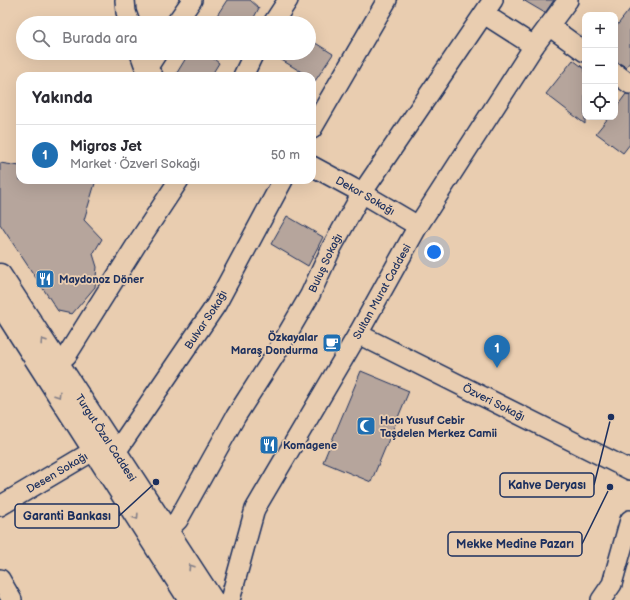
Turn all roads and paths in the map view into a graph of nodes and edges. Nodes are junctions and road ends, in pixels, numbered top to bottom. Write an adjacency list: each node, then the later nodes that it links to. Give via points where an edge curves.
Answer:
1 (125, 0): 7 (street)
2 (192, 0): 8 (street)
3 (288, 0): 9 (street)
4 (387, 0): 17 (street)
5 (568, 0): 10 (street, Sultan Murat Caddesi)
6 (488, 7): 11 (street); 21 (street, Buluş Sokağı)
7 (127, 16)
8 (181, 16)
9 (278, 16)
10 (549, 26): 11 (street, Sultan Murat Caddesi); 12 (street)
11 (534, 46): 22 (street, Sultan Murat Caddesi)
12 (582, 50)
13 (251, 60): 14 (street)
14 (245, 72)
15 (618, 75): 16 (street)
16 (630, 84)
17 (316, 122)
18 (316, 168): 21 (street, Dekor Sokağı)
19 (176, 184): 26 (street, via 67,355)
20 (281, 184): 28 (street, Bulvar Sokağı, via 216,305)
21 (362, 193): 22 (street, Dekor Sokağı); 32 (street, Buluş Sokağı, via 332,247 310,295 236,416 178,520)
22 (418, 226): 25 (street, Sultan Murat Caddesi)
23 (0, 275): 26 (main road, Turgut Özal Caddesi, one-way to 23)
24 (0, 303): 27 (main road, Turgut Özal Caddesi, one-way to 27)
25 (358, 334): 29 (street, Özveri Sokağı); 37 (street, Sultan Murat Caddesi, via 255,509)
26 (58, 364): 28 (main road, Turgut Özal Caddesi)
27 (93, 450): 30 (street, Desen Sokağı); 35 (main road, Turgut Özal Caddesi, one-way to 35)
28 (116, 452): 32 (main road, Turgut Özal Caddesi)
29 (630, 470)
30 (0, 506)
31 (630, 520): 38 (street, via 612,584)
32 (167, 531): 36 (main road, Turgut Özal Caddesi, one-way to 32)
33 (0, 579): 34 (street)
34 (12, 600)
35 (190, 600)
36 (212, 600)
37 (230, 600)
38 (601, 600)

